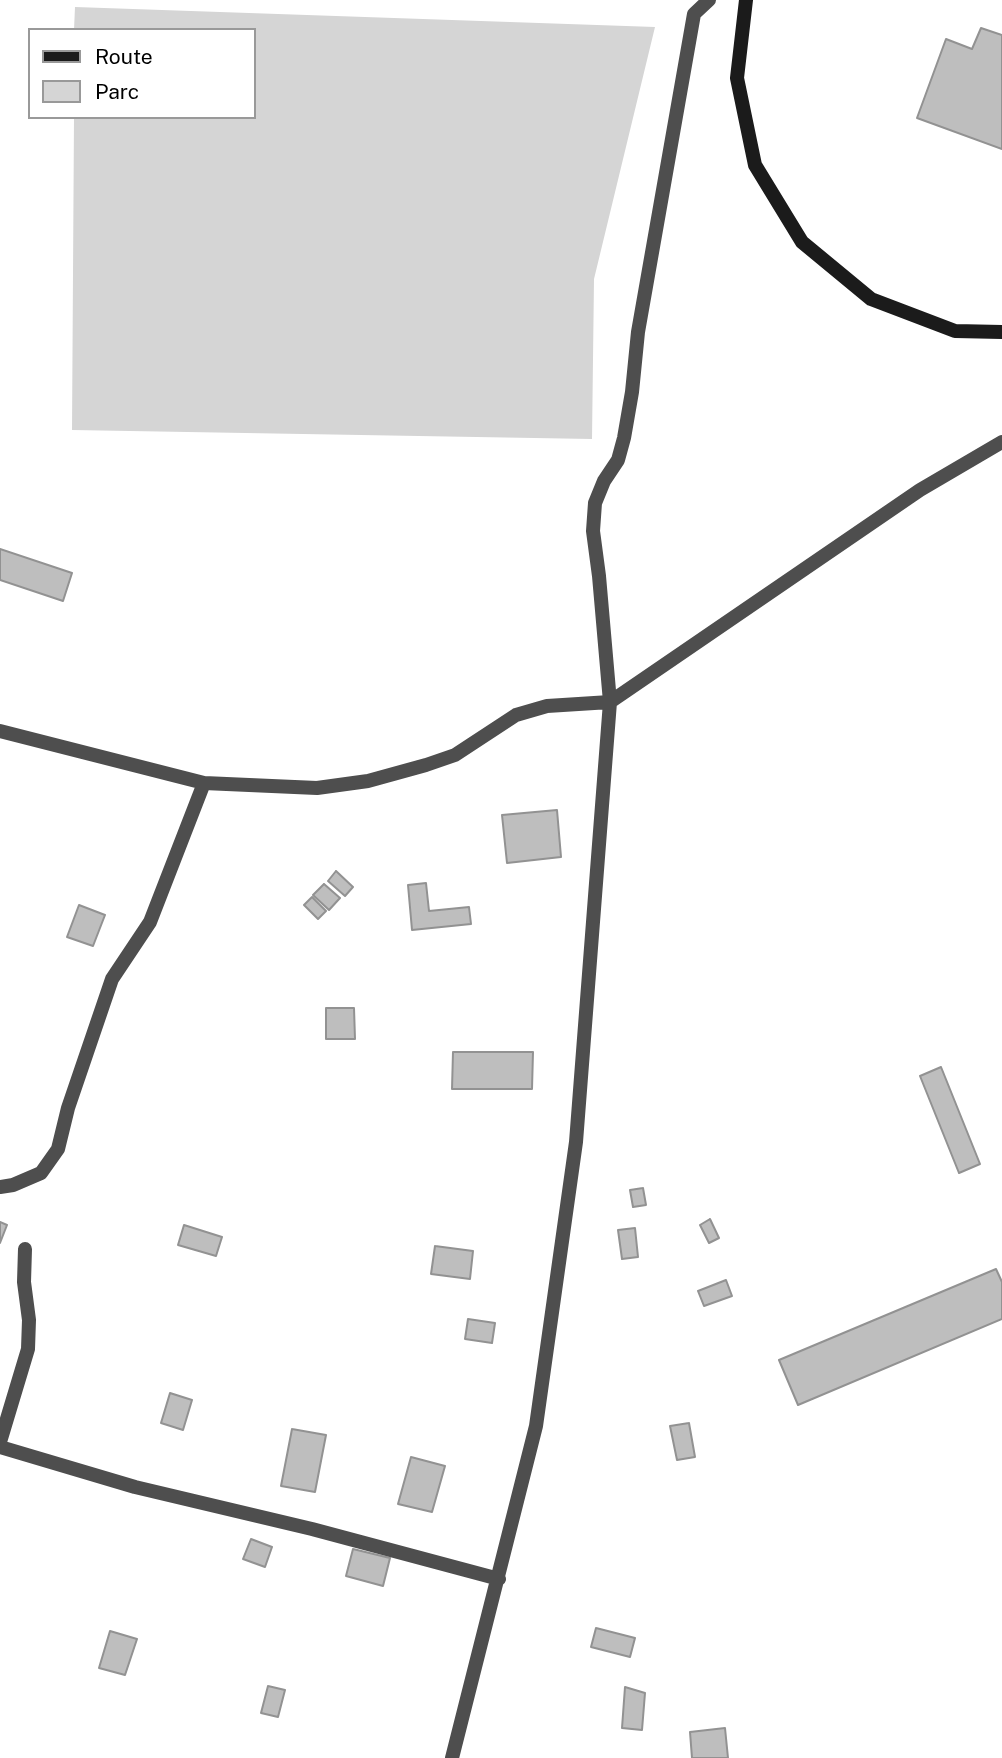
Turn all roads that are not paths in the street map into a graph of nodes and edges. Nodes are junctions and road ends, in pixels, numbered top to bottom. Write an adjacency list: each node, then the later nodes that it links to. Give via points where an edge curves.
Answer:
1 (746, 0): 3 (street, via 737,78 755,165 802,242 871,299 955,331)
2 (704, 1): 5 (street, via 694,14 624,438 595,503 593,531)
3 (1002, 332)
4 (1002, 442): 5 (street, via 920,491)
5 (610, 702): 7 (street, via 547,706 516,715 454,755 368,781 317,788); 11 (street, via 576,1142 536,1426)
6 (0, 731): 7 (street)
7 (204, 783): 8 (street, via 150,922 111,979 58,1149 41,1173)
8 (0, 1187)
9 (25, 1249): 10 (street, via 28,1349)
10 (0, 1444): 11 (street, via 135,1487)
11 (499, 1579): 12 (street)
12 (452, 1758)

